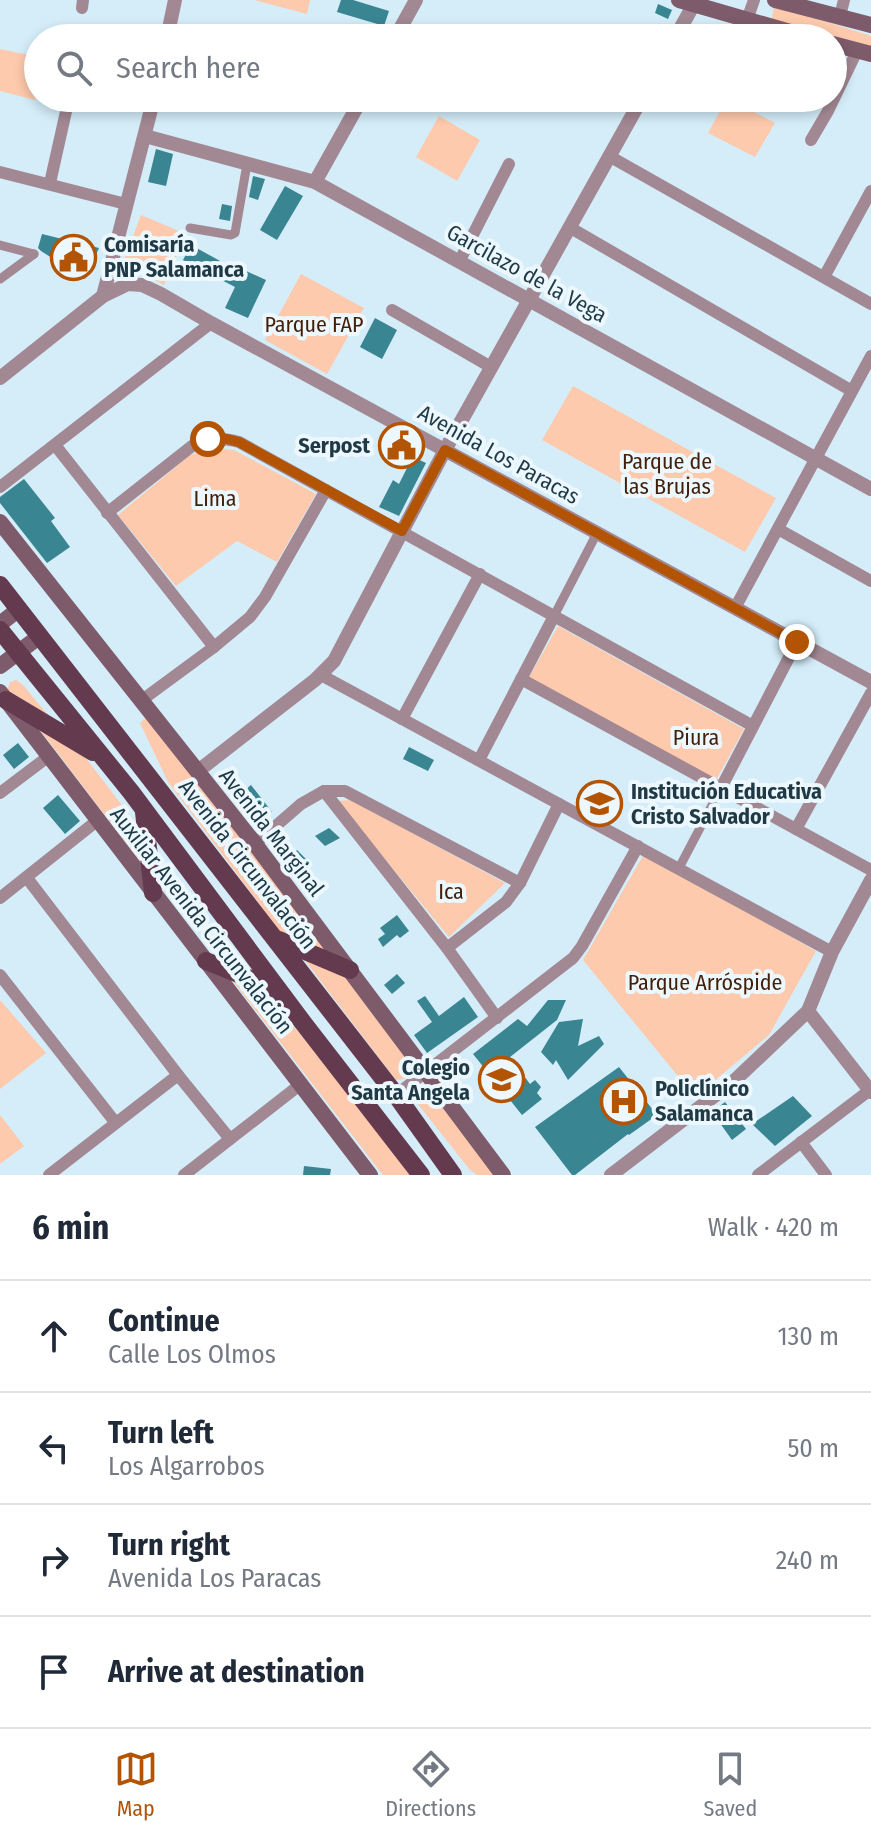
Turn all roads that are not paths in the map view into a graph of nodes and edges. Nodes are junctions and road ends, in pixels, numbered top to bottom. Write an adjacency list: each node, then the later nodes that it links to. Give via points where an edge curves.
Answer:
1 (175, 0): 8 (street)
2 (416, 0): 9 (street)
3 (754, 0): 7 (street)
4 (775, 0): 6 (main road)
5 (686, 2): 7 (main road); 10 (street)
6 (842, 8): 12 (main road)
7 (747, 20): 11 (main road)
8 (170, 24)
9 (403, 24)
10 (679, 24)
11 (761, 24)
12 (871, 25)
13 (864, 53): 14 (street)
14 (847, 80)
15 (66, 112): 27 (street)
16 (151, 112): 20 (street)
17 (354, 112): 26 (street)
18 (634, 112): 22 (street)
19 (827, 112): 21 (street)
20 (145, 136): 23 (street, Garcilazo de la Vega); 29 (street)
21 (811, 140)
22 (609, 156): 30 (street); 34 (street)
23 (247, 164): 26 (street, Garcilazo de la Vega); 31 (street, via 233,234)
24 (509, 164): 33 (street)
25 (0, 172): 27 (street)
26 (315, 182): 33 (street, Garcilazo de la Vega)
27 (50, 183): 29 (street)
28 (871, 191): 34 (street)
29 (126, 204): 36 (street)
30 (569, 227): 37 (street); 44 (street)
31 (190, 228)
32 (0, 245): 35 (street, via 34,254)
33 (459, 262): 37 (street, Garcilazo de la Vega)
34 (824, 277): 38 (street)
35 (0, 279)
36 (103, 296): 40 (street, Avenida Los Paracas, via 128,284 142,285); 43 (street)
37 (529, 300): 42 (street); 47 (street, Garcilazo de la Vega)
38 (871, 304)
39 (392, 310): 42 (street)
40 (211, 323): 45 (street); 46 (street, Avenida Los Paracas)
41 (871, 356): 44 (street)
42 (491, 367): 46 (street)
43 (0, 378)
44 (852, 391): 47 (street)
45 (55, 445): 48 (street); 51 (street)
46 (445, 450): 54 (street); 55 (street, Avenida Los Paracas)
47 (816, 459): 49 (street, Garcilazo de la Vega); 53 (street)
48 (0, 487)
49 (871, 489)
50 (326, 490): 51 (street, via 239,442 208,439); 54 (street); 66 (street, via 265,597)
51 (107, 513): 66 (street)
52 (0, 522): 74 (main road, Avenida Marginal)
53 (778, 529): 57 (street); 59 (street)
54 (402, 531): 56 (street); 69 (street, via 334,661)
55 (597, 533): 59 (street, Avenida Los Paracas); 61 (street)
56 (480, 574): 61 (street); 75 (street)
57 (871, 581)
58 (0, 585): 60 (main road, Avenida Circunvalación)
59 (735, 608): 65 (street, Avenida Los Paracas)
60 (19, 609): 62 (main road); 64 (main road, Avenida Circunvalación)
61 (554, 616): 70 (street); 76 (street)
62 (0, 624)
63 (0, 630): 67 (main road)
64 (40, 636): 67 (main road); 97 (main road, Avenida Circunvalación)
65 (797, 642): 71 (street, Avenida Los Paracas); 76 (street)
66 (214, 647): 74 (street)
67 (18, 653): 68 (main road); 78 (main road)
68 (0, 666)
69 (321, 675): 75 (street); 80 (street)
70 (521, 679): 79 (street); 81 (street)
71 (871, 682)
72 (871, 693): 87 (street)
73 (3, 696): 77 (main road, Auxiliar Avenida Circunvalación); 78 (main road)
74 (142, 700): 80 (main road, Avenida Marginal)
75 (402, 719): 79 (street)
76 (753, 726): 81 (street)
77 (49, 756): 83 (street); 86 (main road, Auxiliar Avenida Circunvalación)
78 (106, 760): 85 (main road)
79 (479, 760): 84 (street)
80 (198, 771): 88 (main road, Avenida Marginal)
81 (721, 788): 87 (street); 90 (street)
82 (324, 791): 88 (street); 94 (street, via 345,791); 98 (street)
83 (0, 793)
84 (559, 804): 89 (street); 94 (street)
85 (144, 809): 95 (main road); 103 (main road)
86 (98, 820): 92 (street); 95 (main road, Auxiliar Avenida Circunvalación)
87 (796, 829): 91 (street)
88 (255, 844): 101 (main road, Avenida Marginal)
89 (638, 846): 90 (street); 105 (street, via 573,958)
90 (679, 868): 99 (street)
91 (871, 870)
92 (27, 878): 96 (street); 107 (street)
93 (871, 880): 99 (street)
94 (520, 883): 98 (street, via 506,902)
95 (153, 893): 100 (main road, Auxiliar Avenida Circunvalación)
96 (0, 898)
97 (275, 938): 101 (main road); 110 (main road, Avenida Circunvalación)
98 (447, 948): 105 (street)
99 (832, 952): 104 (street)
100 (206, 961): 103 (main road); 108 (main road, Auxiliar Avenida Circunvalación)
101 (350, 970): 106 (main road, Avenida Marginal)
102 (0, 975): 111 (street)
103 (279, 991): 118 (main road)
104 (808, 1011): 109 (street); 114 (street, via 734,1081)
105 (497, 1018): 106 (street)
106 (426, 1072): 110 (street); 120 (main road, Avenida Marginal)
107 (178, 1075): 111 (street); 112 (street)
108 (301, 1084): 112 (street); 117 (main road, Auxiliar Avenida Circunvalación)
109 (870, 1091): 113 (street)
110 (396, 1095): 119 (main road, Avenida Circunvalación)
111 (115, 1122): 115 (street)
112 (230, 1139): 116 (street)
113 (801, 1142): 121 (street); 122 (street)
114 (615, 1174)
115 (49, 1175)
116 (184, 1175)
117 (370, 1175)
118 (421, 1175)
119 (453, 1175)
120 (503, 1175)
121 (758, 1175)
122 (826, 1175)

